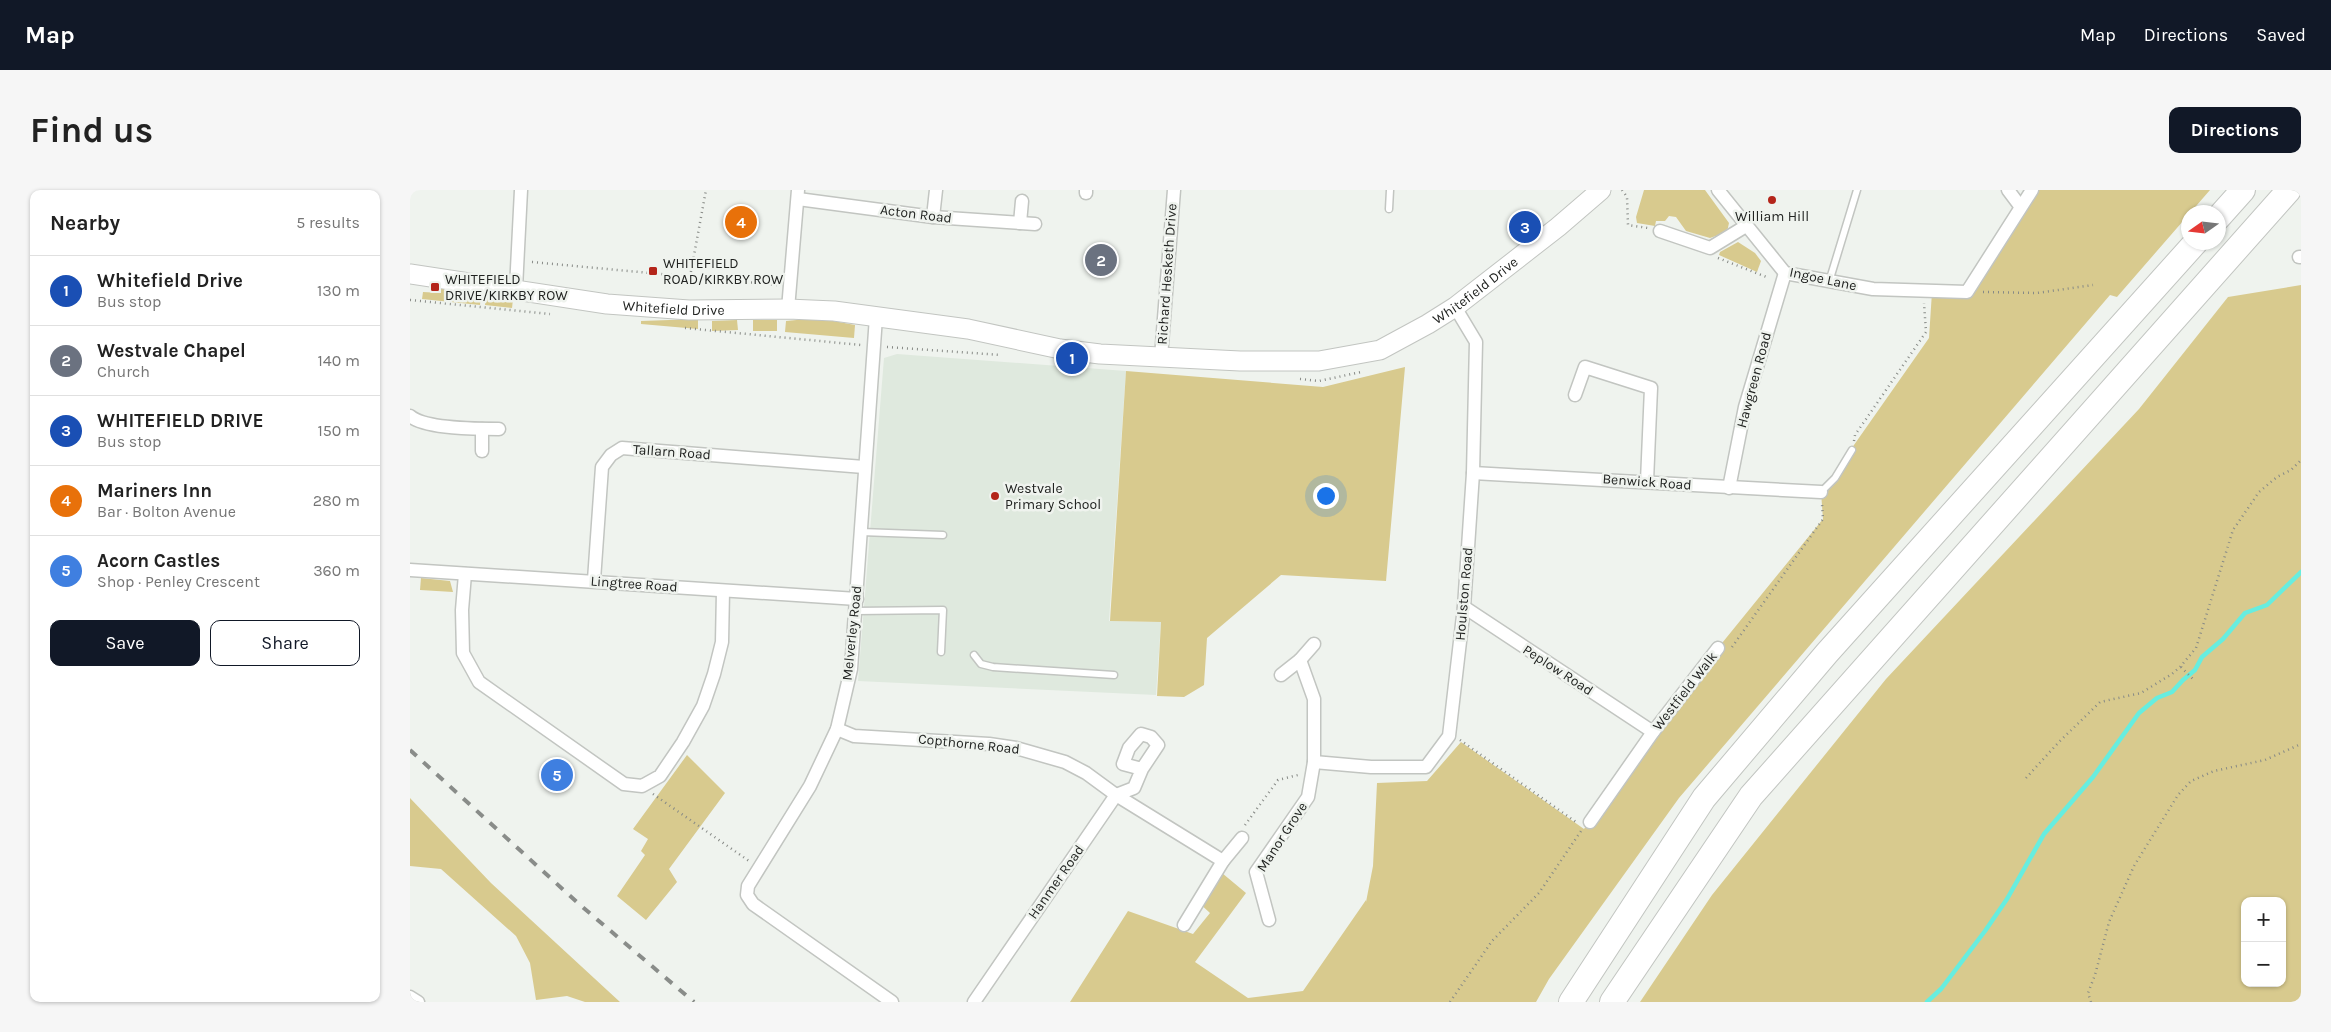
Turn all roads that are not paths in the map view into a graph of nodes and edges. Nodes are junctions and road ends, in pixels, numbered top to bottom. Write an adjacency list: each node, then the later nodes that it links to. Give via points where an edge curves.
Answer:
1 (522, 190): 26 (street)
2 (936, 190): 17 (street)
3 (1174, 190): 30 (street, Richard Hesketh Drive)
4 (1390, 190): 15 (lane)
5 (1718, 190): 20 (street, Ingoe Lane)
6 (1857, 190): 25 (lane)
7 (2008, 190): 14 (street)
8 (2032, 190): 14 (street)
9 (2243, 190): 16 (highway)
10 (2289, 190): 72 (highway, via 1751,796)
11 (1595, 192): 27 (main road, Whitefield Drive, via 1558,227)
12 (798, 194): 17 (street, Acton Road); 28 (street)
13 (1022, 201): 18 (street)
14 (2020, 206): 25 (street, Ingoe Lane, via 1967,292 1873,289)
15 (1389, 209)
16 (2226, 209)
17 (933, 217): 18 (street, Acton Road)
18 (1020, 223): 19 (street, Acton Road)
19 (1035, 224)
20 (1746, 226): 21 (street, via 1710,248); 24 (street, Ingoe Lane)
21 (1660, 230)
22 (2189, 250): 71 (highway, via 1833,646 1704,798)
23 (410, 274): 26 (main road, Whitefield Drive)
24 (1783, 278): 25 (street, Ingoe Lane); 40 (street, Hawgreen Road, via 1745,407)
25 (1829, 282)
26 (516, 288): 28 (main road, Whitefield Drive, via 607,304 689,310)
27 (1455, 307): 30 (main road, Whitefield Drive, via 1380,350 1319,361); 38 (street, Houlston Road, via 1476,342)
28 (788, 309): 29 (main road, Whitefield Drive)
29 (876, 316): 30 (main road, Whitefield Drive, via 968,328 1060,349); 37 (street, Melverley Road)
30 (1161, 357)
31 (1576, 395): 39 (street, via 1585,367 1651,388)
32 (410, 416): 33 (street, via 417,422 432,425)
33 (482, 429): 34 (street); 36 (street)
34 (499, 429)
35 (1852, 450): 41 (lane, via 1835,478)
36 (482, 451)
37 (864, 467): 42 (street, Melverley Road); 46 (street, Tallarn Road, via 622,448 611,455 602,467)
38 (1472, 473): 39 (street, Benwick Road); 49 (street, Houlston Road)
39 (1647, 481): 40 (street, Benwick Road)
40 (1729, 488): 41 (street, Benwick Road)
41 (1820, 492)
42 (862, 532): 43 (lane); 48 (street, Melverley Road)
43 (943, 535)
44 (410, 570): 45 (street, Lingtree Road)
45 (465, 574): 46 (street, Lingtree Road); 47 (street, via 463,653 479,682 624,784 642,786 660,776 703,706 722,642)
46 (594, 580): 47 (street, Lingtree Road)
47 (723, 591): 48 (street, Lingtree Road, via 811,595)
48 (856, 605): 52 (lane, via 943,610); 57 (street, Melverley Road, via 851,669)
49 (1464, 607): 58 (street, Peplow Road); 59 (street, Houlston Road, via 1449,736 1426,767)
50 (1314, 644): 54 (street)
51 (1718, 648): 58 (street, Westfield Walk)
52 (941, 652)
53 (974, 655): 55 (lane, via 981,664 993,667)
54 (1300, 660): 56 (street); 59 (street, Manor Grove, via 1314,699)
55 (1114, 675)
56 (1281, 675)
57 (836, 729): 61 (street, Copthorne Road, via 854,736 948,740 1016,748 1086,772); 69 (street, Melverley Road, via 810,786 748,886 748,895 753,904)
58 (1653, 732): 62 (street, Westfield Walk)
59 (1314, 767): 65 (street, Manor Grove, via 1308,797 1256,872)
60 (1142, 769): 61 (street, Hanmer Road, via 1134,788)
61 (1116, 795): 64 (street, Copthorne Road); 70 (street, Hanmer Road)
62 (1590, 822)
63 (1242, 838): 64 (street)
64 (1223, 861): 66 (street)
65 (1269, 920)
66 (1184, 925)
67 (410, 997): 68 (street)
68 (418, 1002)
69 (892, 1002)
70 (974, 1002)
71 (1571, 1002)
72 (1612, 1002)

